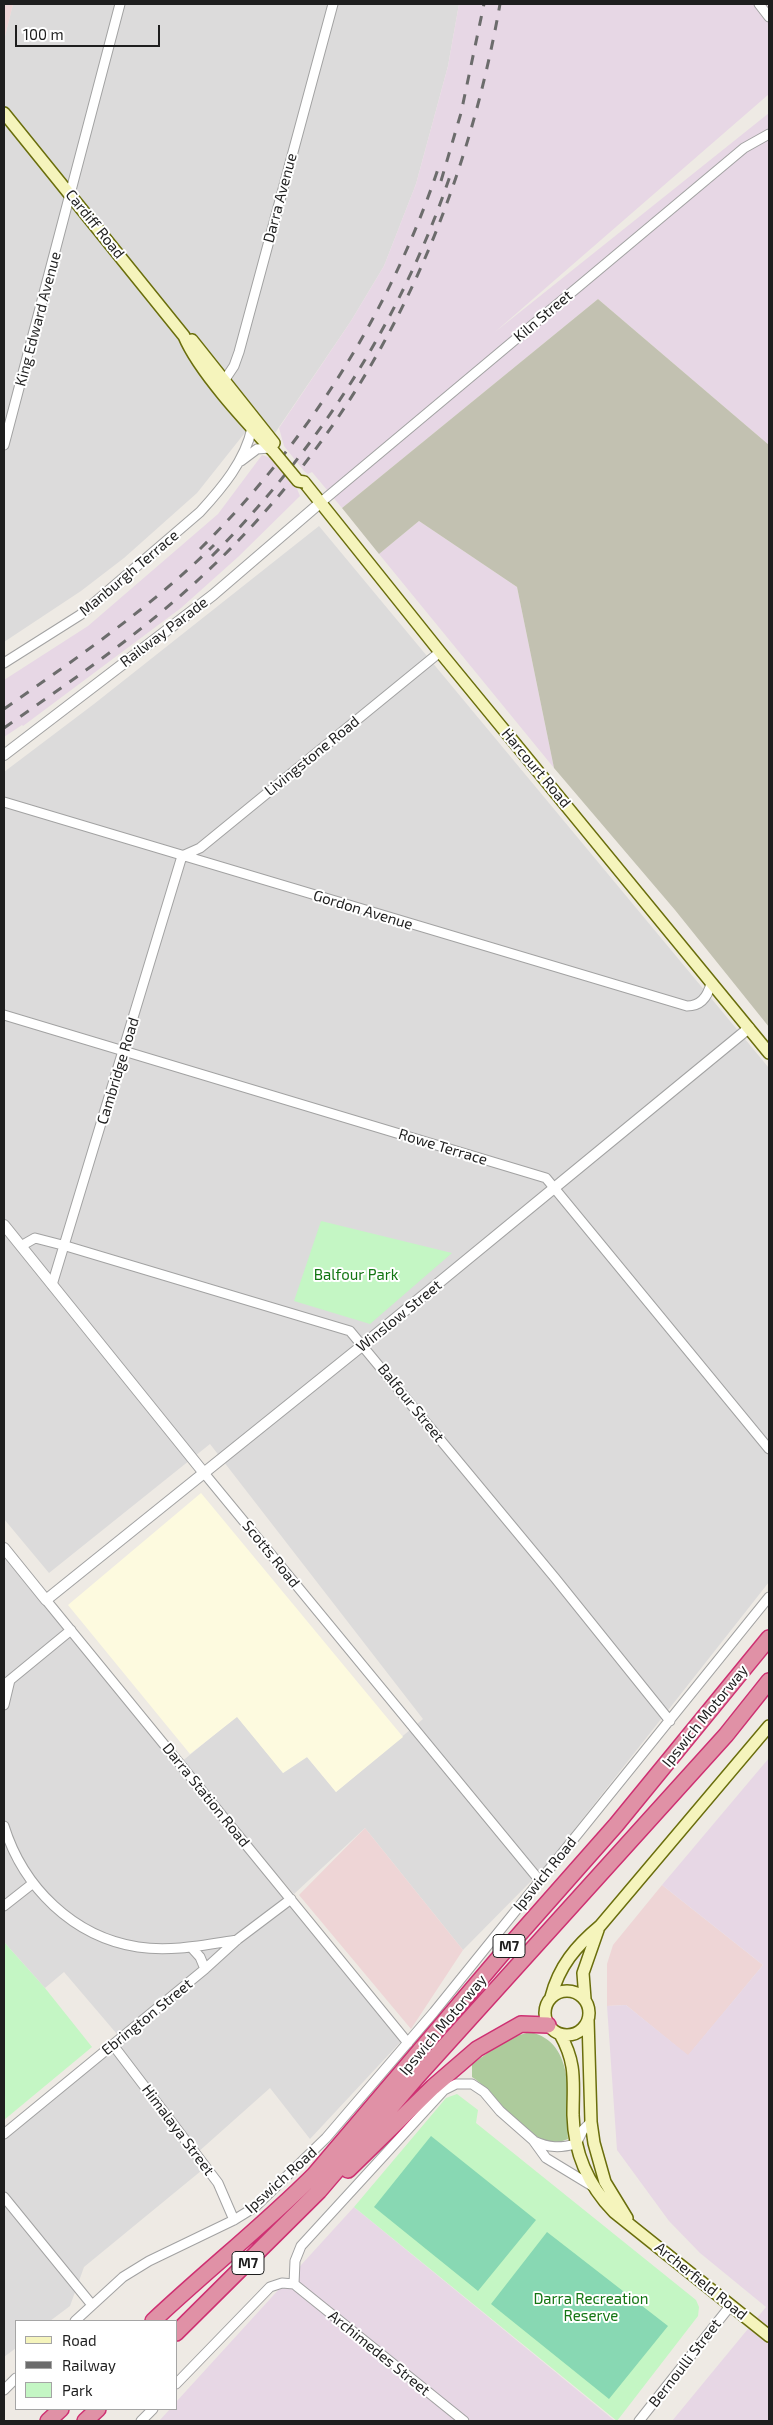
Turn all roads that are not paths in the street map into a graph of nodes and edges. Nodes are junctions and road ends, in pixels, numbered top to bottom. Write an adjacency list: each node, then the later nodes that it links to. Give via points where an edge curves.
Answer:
1 (120, 4): 7 (street, King Edward Avenue)
2 (332, 4): 8 (street, Darra Avenue, via 239,352)
3 (759, 4): 4 (street)
4 (769, 17)
5 (4, 113): 7 (main road, Cardiff Road)
6 (769, 134): 13 (street, Kiln Street, via 744,148)
7 (70, 193): 8 (main road, Cardiff Road, via 184,336 188,346); 10 (street, King Edward Avenue)
8 (222, 384): 9 (main road, Cardiff Road); 11 (main road, Cardiff Road)
9 (252, 428): 11 (main road, Cardiff Road); 12 (street, Manburgh Terrace)
10 (4, 445)
11 (274, 450): 12 (street, Manburgh Terrace, via 257,448); 13 (main road, Harcourt Road, bridge)
12 (238, 465): 15 (street, Manburgh Terrace, via 200,512 116,585 80,614)
13 (320, 503): 14 (main road, Harcourt Road); 16 (street, Railway Parade, via 213,595)
14 (440, 652): 18 (street, Livingstone Road, via 200,848); 19 (main road, Harcourt Road)
15 (4, 663)
16 (4, 755)
17 (4, 802): 18 (street, Gordon Avenue)
18 (182, 856): 19 (street, Gordon Avenue, via 687,1006 702,1000 709,992); 22 (street, Cambridge Road)
19 (710, 983): 21 (main road, Harcourt Road)
20 (4, 1015): 22 (street, Rowe Terrace)
21 (749, 1028): 23 (main road, Harcourt Road); 24 (street, Winslow Street)
22 (124, 1051): 24 (street, Rowe Terrace, via 546,1178); 27 (street, Cambridge Road)
23 (769, 1053)
24 (554, 1188): 29 (street, Winslow Street); 30 (street, Rowe Terrace)
25 (4, 1225): 26 (street, Scotts Road)
26 (21, 1246): 27 (street, Balfour Street, via 35,1238); 28 (street, Scotts Road)
27 (66, 1246): 28 (street, Cambridge Road); 29 (street, Balfour Street, via 350,1331)
28 (52, 1285): 31 (street, Scotts Road)
29 (363, 1345): 31 (street, Winslow Street); 40 (street, Balfour Street)
30 (769, 1449)
31 (204, 1473): 34 (street, Winslow Street); 43 (street, Scotts Road)
32 (4, 1548): 34 (street, Darra Station Road)
33 (769, 1597): 40 (street, Ipswich Road)
34 (46, 1600): 35 (street, Darra Station Road)
35 (71, 1630): 38 (street); 45 (street, Darra Station Road)
36 (769, 1638): 70 (highway, Ipswich Motorway / M7, via 616,1825 314,2175)
37 (769, 1681): 62 (highway, Ipswich Motorway / M7, via 719,1742 416,2078)
38 (7, 1682): 39 (street)
39 (4, 1704)
40 (670, 1720): 43 (street, Ipswich Road)
41 (769, 1726): 47 (main road)
42 (4, 1826): 44 (street, via 18,1862)
43 (540, 1881): 55 (street, Ipswich Road)
44 (32, 1884): 46 (street); 49 (street, via 76,1924 109,1938 138,1947)
45 (291, 1899): 48 (street, Ebrington Street); 55 (street, Darra Station Road)
46 (4, 1906)
47 (600, 1926): 51 (main road, via 578,1945 565,1964); 52 (main road, via 583,1973)
48 (238, 1940): 49 (street); 50 (street, Ebrington Street)
49 (191, 1947): 50 (street)
50 (205, 1969): 56 (street, Ebrington Street)
51 (551, 1997): 52 (main road, via 572,1991); 54 (main road, via 545,2010)
52 (585, 1999): 53 (main road)
53 (588, 2020): 54 (main road, via 574,2034); 57 (main road, Archerfield Road)
54 (554, 2029): 60 (main road, Archerfield Road, via 569,2050 573,2066); 62 (highway, via 521,2024 477,2050 433,2087 341,2177)
55 (408, 2043): 64 (street, Ipswich Road, via 326,2138 265,2199)
56 (113, 2045): 58 (street, Ebrington Street); 64 (street, Himalaya Street, via 218,2183)
57 (591, 2122): 60 (street); 65 (main road, Archerfield Road, via 605,2182)
58 (4, 2134)
59 (533, 2140): 60 (street, via 561,2148); 61 (street, via 546,2158); 66 (street, via 472,2084 456,2084 444,2090 301,2246 295,2261)
60 (576, 2144): 61 (main road, Archerfield Road)
61 (593, 2187): 65 (main road, Archerfield Road, via 614,2212)
62 (319, 2191): 71 (highway, Ipswich Motorway / M7)
63 (4, 2197): 67 (street)
64 (234, 2220): 67 (street, Ipswich Road, via 149,2261 124,2277)
65 (632, 2226): 68 (main road, Archerfield Road)
66 (294, 2284): 74 (street, via 270,2287); 82 (street, Archimedes Street)
67 (92, 2305): 69 (street, Ipswich Road)
68 (731, 2306): 72 (main road, Archerfield Road); 83 (street, Bernoulli Street)
69 (76, 2320)
70 (154, 2320)
71 (178, 2331)
72 (769, 2336)
73 (15, 2379): 75 (street)
74 (178, 2382)
75 (4, 2390)
76 (60, 2410): 79 (highway)
77 (97, 2410): 80 (highway)
78 (152, 2410): 81 (street)
79 (47, 2421)
80 (86, 2421)
81 (141, 2421)
82 (464, 2421)
83 (639, 2421)

